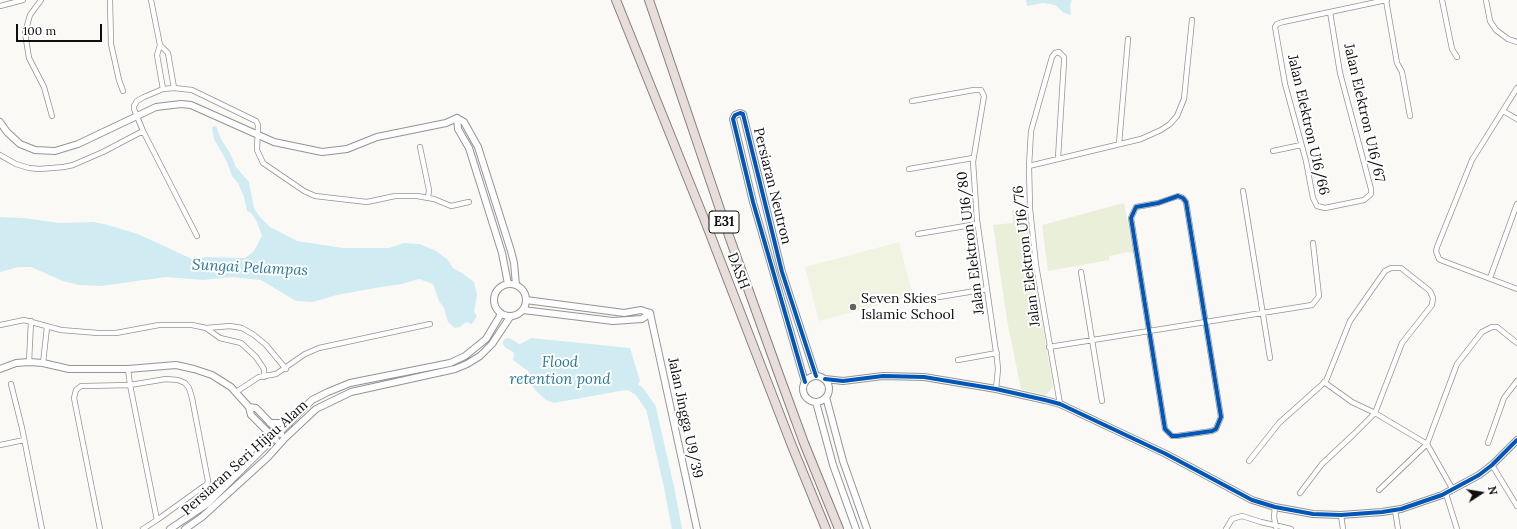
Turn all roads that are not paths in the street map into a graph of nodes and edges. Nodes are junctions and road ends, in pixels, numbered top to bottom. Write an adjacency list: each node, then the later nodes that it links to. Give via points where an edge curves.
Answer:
1 (24, 0): 10 (street)
2 (41, 0): 23 (street, via 30,15 25,33 30,58 44,88)
3 (110, 0): 20 (street, via 111,44)
4 (151, 0): 15 (street)
5 (616, 0): 128 (highway, DASH / E31)
6 (649, 0): 129 (highway, DASH / E31, via 729,236 804,443)
7 (1387, 0): 11 (street); 25 (street, via 1396,63 1402,72)
8 (1442, 0): 16 (street, via 1452,49)
9 (1486, 0): 14 (street, via 1490,22 1508,39)
10 (0, 6)
11 (1330, 12): 32 (street, Jalan Elektron U16/66, via 1283,22 1275,27 1285,84); 43 (street, Jalan Elektron U16/67, via 1340,73 1371,189 1368,198)
12 (1192, 20): 31 (street, via 1184,99 1177,116 1161,130 1141,139)
13 (1128, 38): 31 (street)
14 (1517, 42)
15 (160, 45): 17 (street, via 168,53); 19 (street, via 157,55)
16 (1457, 57)
17 (174, 88): 19 (street); 30 (street, via 192,90 256,121)
18 (1517, 88): 22 (street)
19 (163, 89): 24 (street, via 135,103)
20 (123, 91)
21 (912, 101): 36 (street, Jalan Elektron U16/80, via 981,90 984,96)
22 (1503, 110): 27 (street); 50 (street, via 1469,166 1437,247 1437,255 1443,262)
23 (52, 116)
24 (137, 116): 28 (street, via 78,144 55,151 36,150 20,144); 29 (street); 30 (street, via 156,107 191,105)
25 (1410, 116)
26 (457, 118): 30 (street, via 446,123 377,137 336,151 322,152 282,145); 51 (street, via 458,129 469,148 502,253); 52 (street, via 464,122 478,147 511,251)
27 (1517, 119)
28 (0, 122)
29 (143, 131): 35 (street, via 103,152 64,167 29,168 16,164); 47 (street)
30 (257, 134): 41 (street, via 257,150 263,163 315,196 367,202 405,196)
31 (1119, 144): 37 (street)
32 (1301, 145): 34 (street); 43 (street, Jalan Elektron U16/66, via 1314,203 1325,208)
33 (420, 147): 41 (street, via 429,190)
34 (1272, 151)
35 (0, 154)
36 (973, 158): 39 (street); 45 (street, Jalan Elektron U16/80)
37 (1058, 158): 38 (street); 38 (street, Jalan Elektron U16/76, via 1064,61 1064,56 1059,52 1054,53 1052,57 1031,131)
38 (1029, 166): 71 (street, Jalan Elektron U16/76, via 1029,196 1036,265)
39 (909, 169)
40 (1243, 191): 58 (street)
41 (428, 198): 42 (street, via 451,206)
42 (469, 202)
43 (1347, 203)
44 (1517, 204): 50 (street)
45 (977, 224): 46 (street); 53 (street, Jalan Elektron U16/80)
46 (918, 234)
47 (197, 236)
48 (1313, 243): 58 (street, via 1319,291 1316,301 1312,305)
49 (1081, 272): 69 (street)
50 (1490, 278): 54 (street)
51 (508, 284): 52 (street); 60 (street, via 498,289 494,299 494,305)
52 (516, 285): 56 (street, via 522,290)
53 (987, 289): 55 (street); 72 (street, Jalan Elektron U16/80)
54 (1517, 289)
55 (939, 297)
56 (526, 300): 57 (street); 59 (street, via 624,313 641,310)
57 (523, 310): 59 (street, via 613,321 642,319); 61 (street)
58 (1262, 312): 63 (street); 73 (street)
59 (650, 313): 127 (street, Jalan Jingga U9/39)
60 (501, 314): 61 (street); 98 (street, Persiaran Seri Hijau Alam, via 486,339 465,356 450,363 350,383 312,400)
61 (510, 316): 102 (street, Persiaran Seri Hijau Alam, via 492,344 467,364 455,369 351,392 316,409)
62 (31, 321): 65 (street); 66 (street); 75 (street)
63 (1206, 322): 68 (street); 68 (street, via 1221,417 1216,429 1193,434 1172,436 1165,429); 68 (street, via 1186,202 1178,196 1136,207 1131,218)
64 (430, 324): 79 (street, via 319,348 305,354)
65 (0, 325)
66 (48, 327): 67 (street, via 98,333 116,333 159,325 192,325); 76 (street)
67 (206, 328): 79 (street, via 242,328 266,345); 81 (street, via 220,338 241,343 256,357 264,369)
68 (1149, 331): 69 (street)
69 (1092, 340): 71 (street); 92 (street)
70 (1517, 343): 107 (street, via 1497,327 1482,332 1457,364)
71 (1049, 347): 94 (street, Jalan Elektron U16/76)
72 (996, 353): 74 (street); 89 (street, Jalan Elektron U16/80)
73 (1270, 358)
74 (958, 360)
75 (29, 362): 76 (street); 77 (street, via 16,363)
76 (43, 363): 78 (street, via 68,370)
77 (0, 369)
78 (128, 369): 88 (street); 90 (street, via 176,365 212,375)
79 (286, 369): 81 (street)
80 (816, 376): 82 (street); 85 (street, via 808,378); 85 (street, Persiaran Neutron, via 782,272 743,114 740,113 733,119 753,202)
81 (264, 377): 90 (street, via 259,377)
82 (825, 379): 83 (street); 91 (street)
83 (843, 381): 89 (street, via 883,376 924,377); 91 (street)
84 (1517, 381): 106 (street, via 1504,398)
85 (805, 382): 93 (street, via 805,395)
86 (1324, 382): 96 (street, via 1352,402); 96 (street, via 1350,321 1385,271 1401,268 1430,291 1433,302 1402,343); 110 (street, via 1279,423)
87 (11, 384): 103 (street)
88 (130, 385): 120 (street); 120 (street, via 166,379 185,383 189,388 198,428 207,484); 123 (street, via 85,386 77,388 74,398)
89 (996, 389): 94 (street)
90 (236, 392): 95 (street)
91 (828, 394): 93 (street); 131 (street, via 843,462)
92 (1102, 401)
93 (816, 402): 130 (street, via 832,465)
94 (1060, 404): 117 (street, via 1166,454 1252,500)
95 (248, 407): 97 (street, via 256,408); 99 (street)
96 (1375, 413): 107 (street); 114 (street, via 1322,464)
97 (270, 423): 98 (street); 100 (street)
98 (289, 423): 100 (street, Persiaran Seri Hijau Alam)
99 (265, 429): 101 (street); 109 (street)
100 (279, 432): 101 (street, Persiaran Seri Hijau Alam); 102 (street)
101 (274, 438): 105 (street); 109 (street, Persiaran Seri Hijau Alam)
102 (285, 438): 105 (street, Persiaran Seri Hijau Alam)
103 (24, 440): 108 (street); 122 (street)
104 (1517, 440): 111 (street)
105 (280, 443): 126 (street, Persiaran Seri Hijau Alam, via 202,517)
106 (1488, 443)
107 (1426, 444): 112 (street); 113 (street)
108 (0, 445)
109 (266, 447): 125 (street, Persiaran Seri Hijau Alam, via 207,504)
110 (1249, 460)
111 (1492, 466): 113 (street); 116 (street)
112 (1378, 490)
113 (1453, 490): 115 (street)
114 (1300, 493)
115 (1446, 494): 118 (street); 136 (street)
116 (1517, 506)
117 (1275, 507): 119 (street, via 1313,514); 121 (street)
118 (1395, 510): 119 (street); 135 (street)
119 (1341, 515): 134 (street)
120 (157, 520): 124 (street)
121 (1276, 527): 132 (street, via 1246,516 1238,516 1232,519); 133 (street)
122 (42, 529)
123 (100, 529)
124 (143, 529)
125 (170, 529)
126 (184, 529)
127 (697, 529)
128 (826, 529)
129 (839, 529)
130 (856, 529)
131 (867, 529)
132 (1226, 529)
133 (1291, 529)
134 (1343, 529)
135 (1398, 529)
136 (1457, 529)

